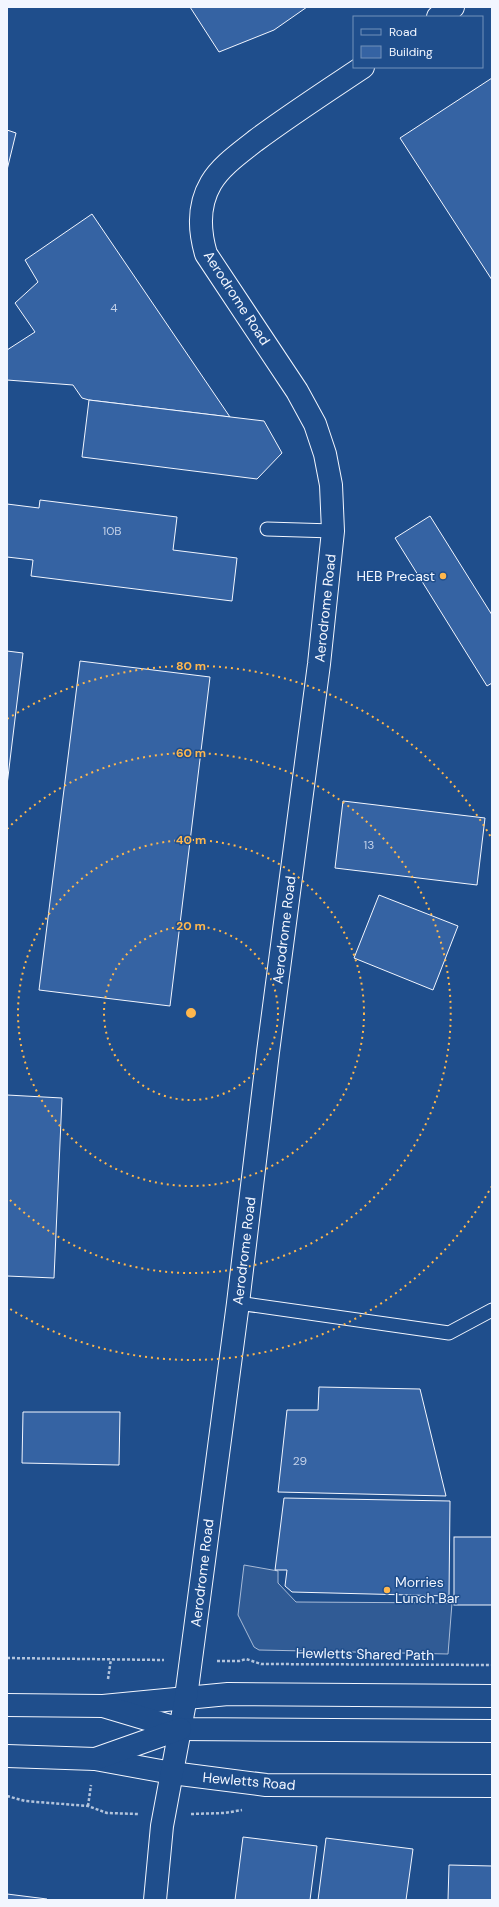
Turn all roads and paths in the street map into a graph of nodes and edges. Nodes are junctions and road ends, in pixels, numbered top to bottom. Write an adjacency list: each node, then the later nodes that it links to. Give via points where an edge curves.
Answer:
1 (452, 7): 2 (main road)
2 (439, 16)
3 (362, 68): 5 (main road, Aerodrome Road, via 242,151 223,168 211,183 201,212 202,239 206,254 297,390 315,424 331,485)
4 (267, 529): 5 (lane)
5 (333, 531): 6 (main road, Aerodrome Road, via 319,664)
6 (238, 1303): 7 (lane, via 449,1333); 13 (main road, Aerodrome Road)
7 (492, 1310)
8 (7, 1658): 9 (path)
9 (137, 1660)
10 (239, 1661): 11 (path, Hewletts Shared Path, via 246,1659 261,1664)
11 (492, 1666)
12 (492, 1696): 13 (main road, via 228,1694)
13 (186, 1697): 15 (main road); 16 (main road, Aerodrome Road)
14 (7, 1705): 15 (main road)
15 (103, 1706): 16 (main road)
16 (180, 1730): 17 (main road); 19 (main road); 20 (main road, Aerodrome Road)
17 (492, 1731)
18 (7, 1756): 19 (main road, Hewletts Road)
19 (95, 1759): 20 (main road, Hewletts Road)
20 (172, 1773): 21 (main road, Hewletts Road, via 266,1785); 24 (main road, Aerodrome Road, via 162,1826)
21 (492, 1786)
22 (7, 1796): 23 (path, via 25,1801 88,1806)
23 (117, 1814)
24 (155, 1900)

